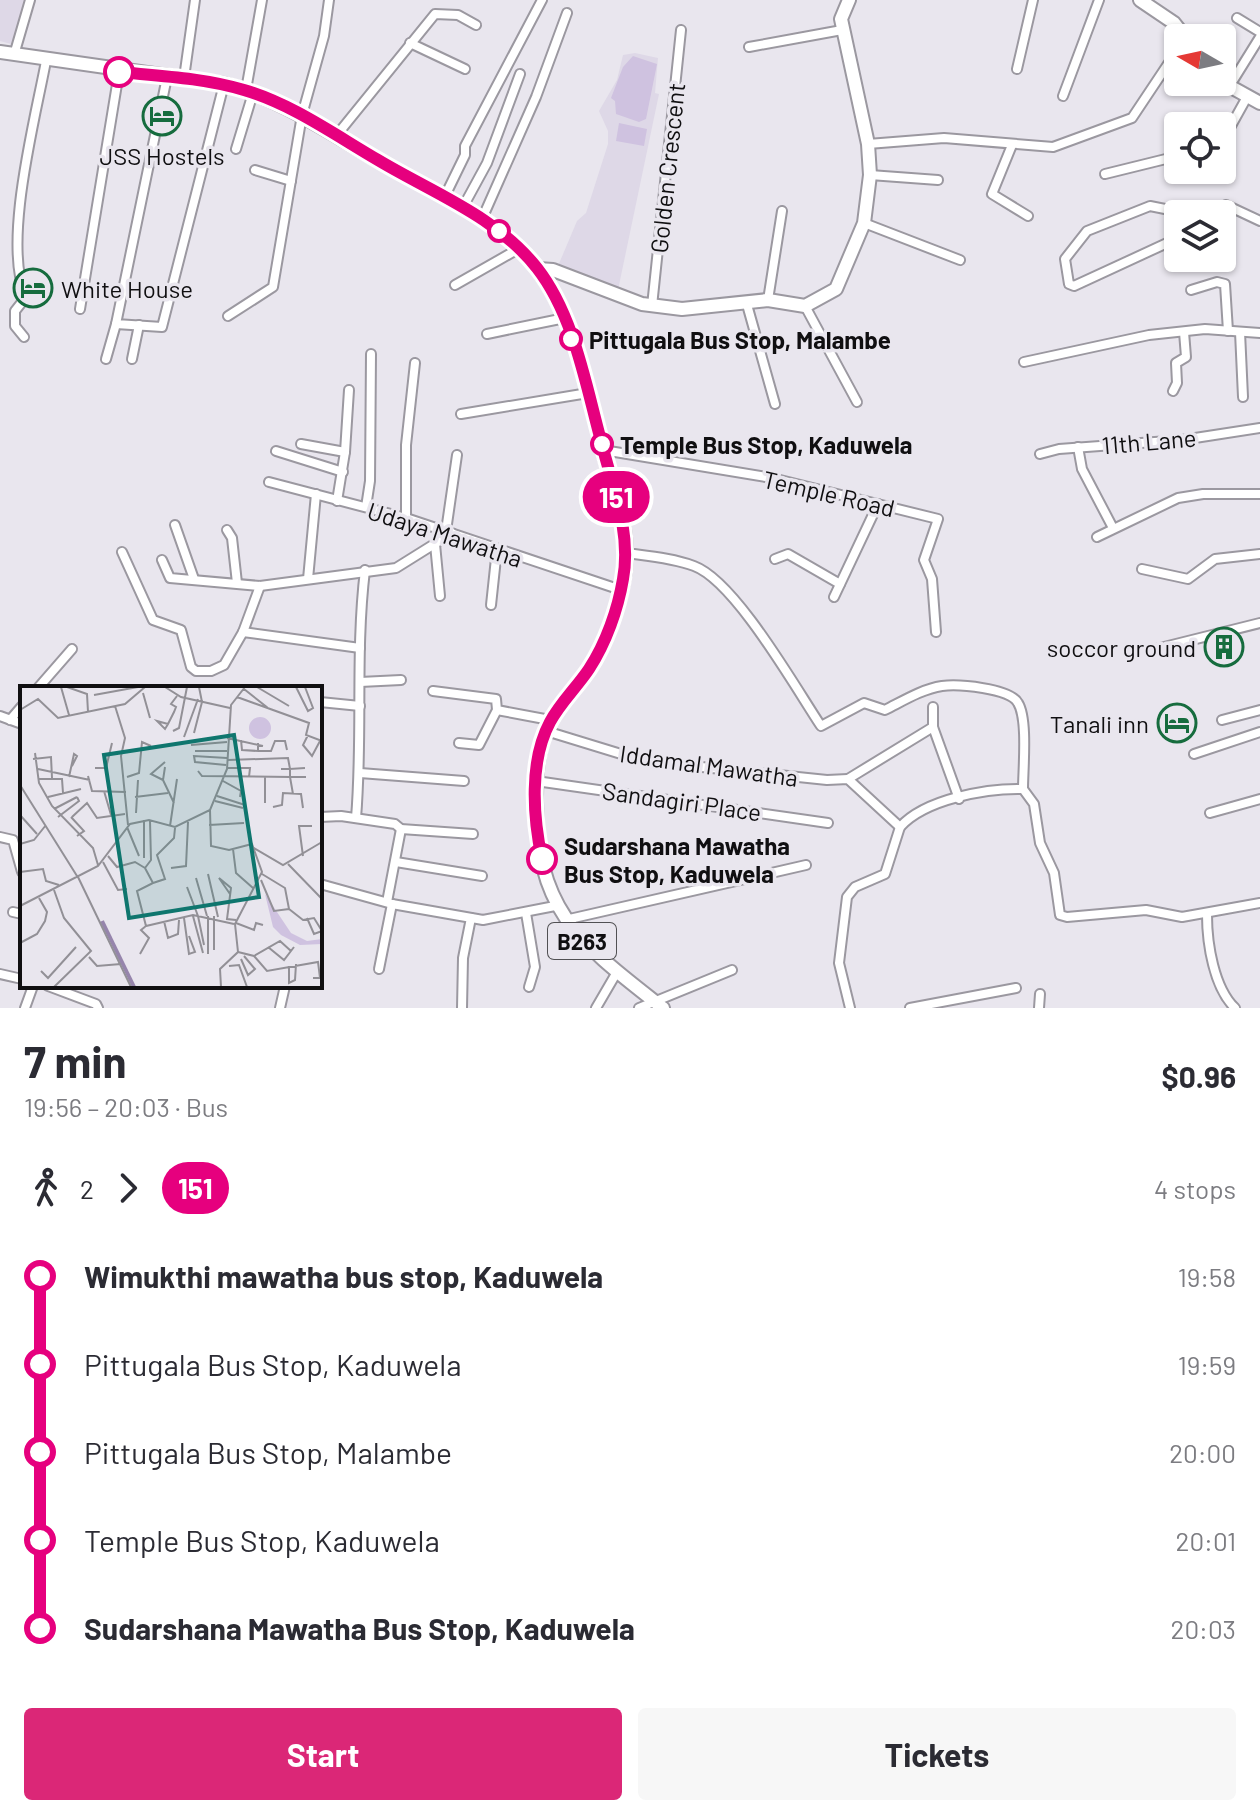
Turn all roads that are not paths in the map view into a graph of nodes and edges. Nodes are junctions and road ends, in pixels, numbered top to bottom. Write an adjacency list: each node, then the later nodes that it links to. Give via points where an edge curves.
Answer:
1 (30, 0): 20 (street)
2 (195, 0): 29 (street)
3 (262, 0): 32 (street)
4 (329, 0): 36 (street)
5 (542, 0): 48 (street, via 465,146)
6 (849, 0): 15 (main road, via 842,10)
7 (1033, 0): 24 (street)
8 (1099, 0): 33 (street)
9 (1140, 0): 12 (main road)
10 (567, 13): 54 (street)
11 (1237, 18): 16 (street)
12 (1175, 24)
13 (476, 25): 17 (street, via 458,15 435,14)
14 (681, 30): 65 (street, Golden Crescent)
15 (842, 30): 18 (street); 39 (main road)
16 (1260, 34): 22 (street)
17 (410, 43): 23 (street); 38 (street)
18 (749, 47)
19 (0, 52): 20 (main road, B263)
20 (14, 55): 21 (main road, B263)
21 (46, 61): 26 (main road, B263); 77 (street, via 16,253 26,297 15,311 15,326)
22 (1236, 68)
23 (465, 69)
24 (1017, 69)
25 (1164, 70): 40 (street, via 1132,118 1053,147)
26 (119, 72): 28 (main road, B263); 67 (street)
27 (520, 74): 49 (street, via 487,163)
28 (167, 77): 29 (main road, B263); 70 (street)
29 (184, 78): 30 (main road, B263)
30 (224, 84): 32 (main road, B263); 71 (street, via 162,327)
31 (1236, 90): 34 (main road)
32 (250, 91): 36 (main road, B263); 41 (street)
33 (1063, 96)
34 (1247, 97): 35 (main road); 37 (street)
35 (1260, 103)
36 (302, 115): 38 (main road, B263); 47 (street)
37 (1236, 117)
38 (336, 136): 48 (main road, B263)
39 (868, 144): 40 (street, via 944,138); 45 (main road)
40 (1012, 145): 53 (street, via 992,194)
41 (236, 149)
42 (1164, 159): 44 (street)
43 (255, 170): 47 (street)
44 (1105, 174)
45 (870, 175): 46 (street); 56 (main road)
46 (938, 180)
47 (291, 181): 68 (street, via 273,287)
48 (445, 196): 49 (main road, B263)
49 (463, 207): 54 (main road, B263)
50 (1164, 209): 57 (street, via 1150,206 1087,231 1065,259 1069,284)
51 (1236, 210): 55 (street)
52 (782, 211): 63 (street)
53 (1028, 216)
54 (482, 219): 58 (main road, B263)
55 (1260, 221)
56 (864, 223): 59 (street); 66 (main road, via 836,289)
57 (1164, 244)
58 (520, 248): 60 (main road, B263); 61 (street)
59 (960, 260)
60 (538, 269): 65 (main road); 69 (main road, B263)
61 (455, 285)
62 (1191, 290): 72 (street, via 1225,284)
63 (768, 300): 64 (main road); 66 (main road)
64 (746, 301): 65 (main road, via 682,309); 88 (street)
65 (652, 306)
66 (805, 306): 87 (street)
67 (80, 309)
68 (228, 316)
69 (565, 318): 76 (street); 85 (main road, B263)
70 (116, 324): 71 (street); 79 (street)
71 (139, 325): 80 (street)
72 (1228, 331): 73 (street); 74 (street)
73 (1184, 332): 81 (street); 84 (street, via 1186,357 1176,363)
74 (1240, 332): 75 (street); 86 (street)
75 (1260, 333)
76 (487, 334)
77 (24, 337)
78 (371, 354): 104 (street)
79 (106, 359)
80 (132, 359)
81 (1024, 362)
82 (415, 363): 105 (street, via 406,445)
83 (349, 390): 95 (street)
84 (1173, 391)
85 (588, 393): 89 (street); 93 (main road, B263)
86 (1243, 397)
87 (857, 402)
88 (775, 404)
89 (461, 414)
90 (1260, 428): 92 (street, 11th Lane)
91 (301, 444): 95 (street)
92 (1078, 447): 96 (street); 107 (street, 11th Lane, via 1082,469)
93 (603, 450): 103 (street, Temple Road, via 772,478); 114 (main road, B263)
94 (276, 451): 98 (street)
95 (345, 452): 98 (street)
96 (1040, 454)
97 (457, 455): 109 (street)
98 (343, 472): 102 (street)
99 (269, 482): 100 (street, Udaya Mawatha)
100 (316, 494): 102 (street, Udaya Mawatha); 121 (street)
101 (1260, 494): 107 (street, via 1178,498)
102 (337, 501): 104 (street, Udaya Mawatha)
103 (878, 504): 123 (street); 131 (street, Temple Road, via 938,519 924,560 932,579)
104 (366, 507): 105 (street, Udaya Mawatha)
105 (406, 518): 109 (street, Udaya Mawatha)
106 (175, 525): 120 (street)
107 (1113, 528): 110 (street)
108 (227, 530): 122 (street)
109 (449, 532): 111 (street); 112 (street, Udaya Mawatha)
110 (1097, 537)
111 (435, 544): 119 (street, via 396,568); 126 (street)
112 (497, 549): 125 (street, Udaya Mawatha); 128 (street)
113 (122, 552): 130 (street, via 153,620 181,630 196,671 224,665)
114 (626, 553): 125 (main road, B263); 158 (street, via 707,573 738,605 821,726 864,703 885,710 942,686 1010,695 1019,703 1023,725)
115 (1260, 554): 118 (street, via 1215,559 1188,579)
116 (775, 559): 123 (street, via 788,554)
117 (162, 560): 120 (street, via 170,578)
118 (1142, 569)
119 (365, 570): 121 (street); 132 (street)
120 (194, 579): 122 (street)
121 (308, 579): 124 (street)
122 (237, 583): 124 (street)
123 (840, 584): 127 (street)
124 (260, 586): 130 (street)
125 (621, 590): 149 (main road, B263, via 590,667)
126 (440, 596)
127 (834, 597)
128 (491, 605)
129 (1260, 623): 134 (street)
130 (243, 632): 132 (street)
131 (936, 632)
132 (360, 648): 136 (street)
133 (72, 649): 137 (street)
134 (1156, 649)
135 (401, 680): 136 (street)
136 (360, 682): 140 (street)
137 (40, 686)
138 (433, 691): 143 (street, Iddamal Mawatha, via 496,699)
139 (322, 702): 140 (street)
140 (360, 706): 154 (street)
141 (933, 707): 150 (street)
142 (20, 708): 146 (street)
143 (497, 710): 149 (street, Iddamal Mawatha); 152 (street, via 479,745)
144 (1260, 710): 147 (street)
145 (0, 716): 146 (street)
146 (10, 720): 148 (street)
147 (1222, 720)
148 (20, 723)
149 (548, 726): 155 (street, Iddamal Mawatha, via 644,761); 157 (main road, B263)
150 (933, 727): 155 (street); 159 (street)
151 (1260, 732): 153 (street)
152 (459, 743)
153 (1194, 754)
154 (360, 773): 156 (street); 163 (street)
155 (848, 779): 165 (street)
156 (464, 781)
157 (536, 781): 164 (street, Sandagiri Place); 176 (main road, B263, via 536,824)
158 (1023, 789): 159 (street); 178 (street, via 1034,804 1060,915 1146,910 1182,917)
159 (959, 799): 165 (street, via 909,818)
160 (1260, 799): 161 (street)
161 (1210, 813)
162 (322, 817): 163 (street)
163 (356, 818): 166 (street)
164 (828, 823)
165 (900, 827): 199 (street, via 885,874 855,887 847,897 839,963)
166 (401, 829): 167 (street); 170 (street)
167 (473, 834)
168 (0, 837): 169 (street)
169 (18, 838)
170 (396, 862): 172 (street); 174 (street)
171 (806, 865): 180 (street)
172 (482, 876)
173 (322, 885): 174 (street)
174 (389, 903): 179 (street); 181 (street)
175 (1260, 903): 178 (street)
176 (555, 906): 177 (street); 180 (main road, B263)
177 (526, 913): 179 (street, via 498,920); 186 (street, via 535,967)
178 (1207, 915): 202 (street, via 1224,998)
179 (471, 918): 196 (street)
180 (565, 921): 183 (main road, B263)
181 (379, 969)
182 (732, 970): 192 (street)
183 (617, 972): 192 (main road, B263); 197 (street)
184 (0, 974): 185 (street)
185 (20, 979)
186 (529, 987)
187 (32, 988): 193 (street)
188 (64, 988): 194 (street)
189 (285, 988): 195 (street)
190 (1016, 988): 200 (street)
191 (1040, 994): 201 (street)
192 (658, 1004): 198 (street)
193 (25, 1008)
194 (98, 1008)
195 (280, 1008)
196 (462, 1008)
197 (596, 1008)
198 (639, 1008)
199 (850, 1008)
200 (910, 1008)
201 (1039, 1008)
202 (1235, 1008)

